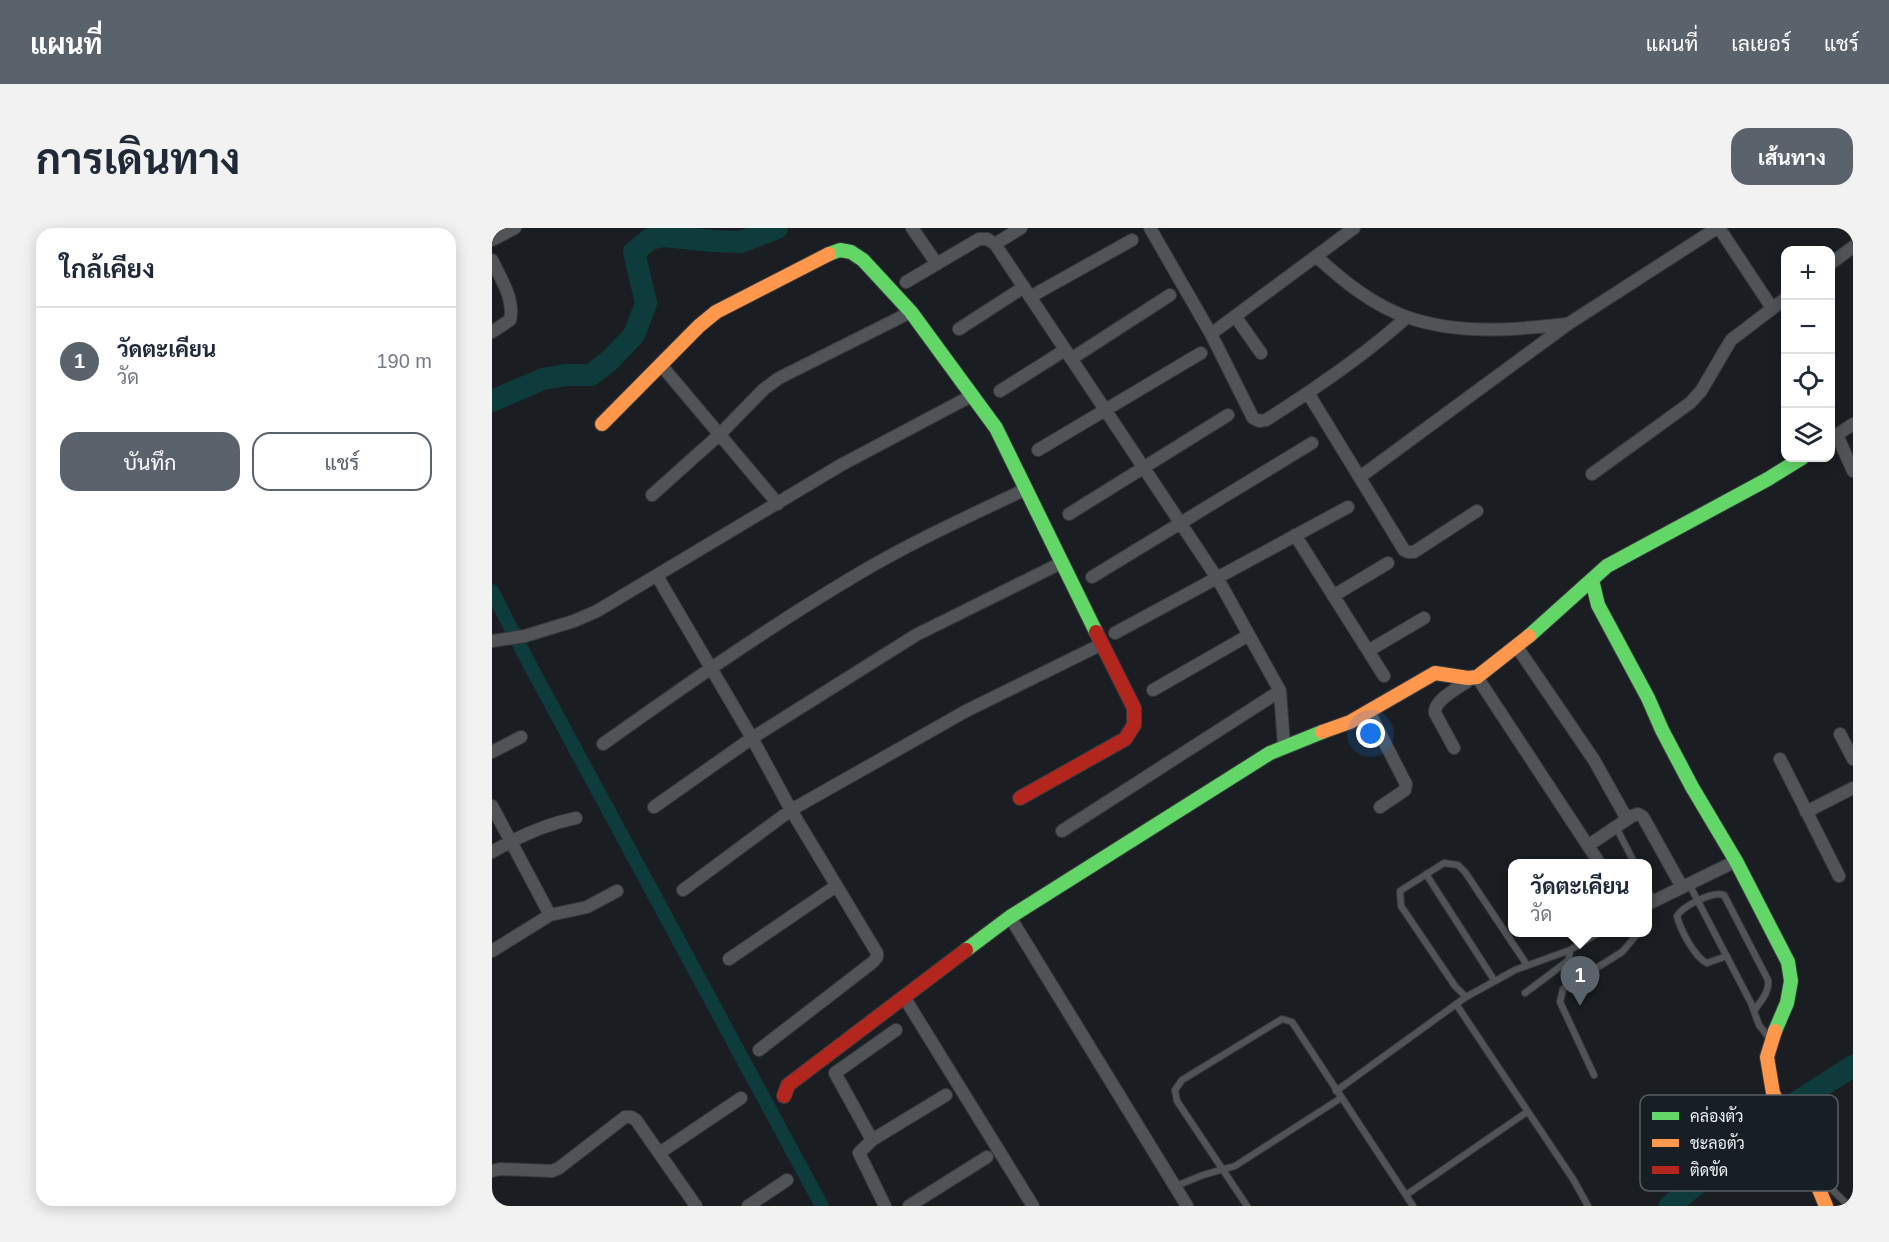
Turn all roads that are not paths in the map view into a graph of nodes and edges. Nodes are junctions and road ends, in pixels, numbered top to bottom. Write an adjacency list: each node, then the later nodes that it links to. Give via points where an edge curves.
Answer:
1 (515, 228): 7 (street)
2 (912, 228): 14 (street)
3 (1020, 228): 9 (street)
4 (1353, 228): 11 (street)
5 (1718, 228): 19 (street); 23 (street)
6 (1154, 229): 26 (street)
7 (492, 240)
8 (1132, 240): 16 (street)
9 (994, 244): 14 (street, via 979,239); 16 (street)
10 (1853, 247): 13 (street)
11 (1316, 256): 21 (street); 22 (street, via 1341,279)
12 (492, 260): 25 (street, via 512,303 510,320)
13 (1835, 260)
14 (937, 264): 15 (street)
15 (906, 282)
16 (1027, 292): 24 (street); 29 (street)
17 (1170, 295): 29 (street)
18 (1782, 300): 19 (street)
19 (1772, 308): 46 (street, via 1731,340 1690,404)
20 (911, 312): 30 (street, via 863,260 840,250 716,312); 33 (street); 38 (street, via 778,378)
21 (1235, 316): 26 (street); 28 (street)
22 (1407, 317): 23 (street, via 1490,331); 32 (street)
23 (1568, 324): 47 (street)
24 (959, 328)
25 (492, 332)
26 (1211, 334): 32 (street, via 1253,418 1266,420)
27 (1201, 353): 34 (street)
28 (1261, 353)
29 (1068, 354): 31 (street); 34 (street)
30 (661, 365): 36 (street); 38 (street)
31 (1000, 391)
32 (1308, 393): 47 (street)
33 (973, 395): 48 (street, via 996,428); 50 (street, via 841,465)
34 (1105, 410): 42 (street); 44 (street)
35 (1228, 415): 44 (street)
36 (602, 424)
37 (1853, 424): 39 (street)
38 (719, 435): 49 (street); 50 (street)
39 (1835, 436)
40 (1835, 439): 45 (street)
41 (1312, 443): 54 (street)
42 (1038, 450)
43 (1796, 462): 61 (street, via 1607,566)
44 (1143, 467): 53 (street); 54 (street)
45 (1853, 471)
46 (1592, 474)
47 (1360, 477): 52 (street, via 1408,552 1414,552)
48 (1026, 489): 56 (street); 70 (street, via 858,573)
49 (652, 495)
50 (778, 504): 58 (street)
51 (1348, 507): 55 (street)
52 (1477, 511)
53 (1069, 514)
54 (1181, 523): 59 (street); 60 (street)
55 (1295, 535): 60 (street); 62 (street)
56 (1061, 563): 67 (street); 78 (street, via 916,635)
57 (1388, 563): 62 (street)
58 (657, 576): 66 (street, via 574,621); 70 (street)
59 (1092, 578)
60 (1217, 578): 64 (street); 65 (street)
61 (1592, 580): 68 (street); 101 (street, via 1599,605 1662,730)
62 (1333, 596): 69 (street)
63 (1424, 618): 69 (street)
64 (1115, 633)
65 (1249, 635): 73 (street); 74 (street)
66 (496, 640)
67 (1102, 644): 86 (street, via 1134,708 1136,720 1132,731 1125,739); 90 (street, via 966,711)
68 (1517, 647): 72 (street); 93 (street, via 1594,760)
69 (1368, 651): 71 (street)
70 (710, 669): 78 (street); 79 (street)
71 (1384, 676)
72 (1473, 678): 75 (street, via 1435,673); 81 (street, via 1434,709); 97 (street)
73 (1153, 690)
74 (1280, 691): 80 (street); 95 (street)
75 (1370, 712): 80 (street); 89 (street, via 1406,784 1405,790)
76 (1840, 734): 84 (street)
77 (521, 737): 82 (street)
78 (752, 738): 88 (street); 90 (street)
79 (603, 744)
80 (1284, 746): 111 (street)
81 (1454, 748)
82 (492, 752)
83 (1780, 759): 91 (street)
84 (1853, 759)
85 (1853, 788): 91 (street)
86 (1020, 798)
87 (492, 806): 96 (street)
88 (654, 807)
89 (1380, 807)
90 (791, 810): 105 (street); 106 (street)
91 (1806, 812): 103 (street)
92 (576, 818): 96 (street, via 552,823)
93 (1627, 819): 94 (street); 104 (street, via 1638,814 1643,817)
94 (1616, 827): 97 (street); 100 (lane)
95 (1062, 831)
96 (511, 841): 98 (street); 110 (street)
97 (1589, 845): 99 (street)
98 (492, 852)
99 (1597, 859)
100 (1632, 859)
101 (1736, 861): 104 (street); 128 (street, via 1788,962 1791,981 1787,1003)
102 (1426, 874): 112 (lane, via 1444,863 1458,865); 121 (lane); 124 (lane, via 1400,891 1401,906)
103 (1839, 876)
104 (1685, 885): 108 (street); 109 (lane)
105 (836, 886): 119 (street); 129 (street, via 876,949 877,957)
106 (683, 890)
107 (617, 891): 110 (street, via 587,907)
108 (1652, 897)
109 (1698, 902): 118 (lane); 118 (lane, via 1680,911 1679,925 1699,959 1713,962); 126 (lane, via 1713,894 1724,895 1728,901 1768,980 1769,986)
110 (550, 915): 117 (street)
111 (1010, 917): 123 (street); 144 (street)
112 (1508, 936)
113 (1508, 937): 120 (lane)
114 (1593, 937): 116 (lane)
115 (1635, 937): 130 (lane, via 1622,952 1563,989 1561,995 1560,1002)
116 (1570, 950): 120 (lane); 122 (lane, via 1565,963)
117 (492, 951)
118 (1727, 956): 126 (lane)
119 (729, 959)
120 (1527, 965): 121 (lane)
121 (1494, 980): 124 (lane)
122 (1525, 993)
123 (904, 997): 134 (street, via 788,1086); 152 (street)
124 (1466, 997): 125 (lane)
125 (1456, 1004): 131 (lane); 137 (lane)
126 (1754, 1011): 128 (lane)
127 (896, 1030): 138 (street, via 835,1073)
128 (1771, 1040): 133 (street, via 1767,1057)
129 (759, 1050)
130 (1594, 1075)
131 (1336, 1091): 136 (lane); 141 (lane, via 1292,1022 1282,1019 1182,1080 1175,1089 1177,1101)
132 (946, 1095): 138 (street)
133 (1774, 1095)
134 (784, 1096)
135 (741, 1098): 139 (street)
136 (1341, 1098): 141 (lane, via 1235,1166); 147 (lane)
137 (1527, 1112): 147 (lane); 156 (lane)
138 (872, 1140): 150 (street, via 860,1153)
139 (661, 1152): 142 (street, via 636,1120 624,1117 552,1171); 148 (street)
140 (987, 1157): 151 (street)
141 (1223, 1169): 144 (lane); 154 (lane)
142 (492, 1172)
143 (787, 1180): 149 (street)
144 (1175, 1187): 153 (street)
145 (1820, 1191): 157 (street)
146 (1835, 1191): 158 (lane)
147 (1406, 1195): 155 (lane)
148 (696, 1206)
149 (748, 1206)
150 (885, 1206)
151 (909, 1206)
152 (1033, 1206)
153 (1187, 1206)
154 (1247, 1206)
155 (1413, 1206)
156 (1588, 1206)
157 (1826, 1206)
158 (1849, 1206)

